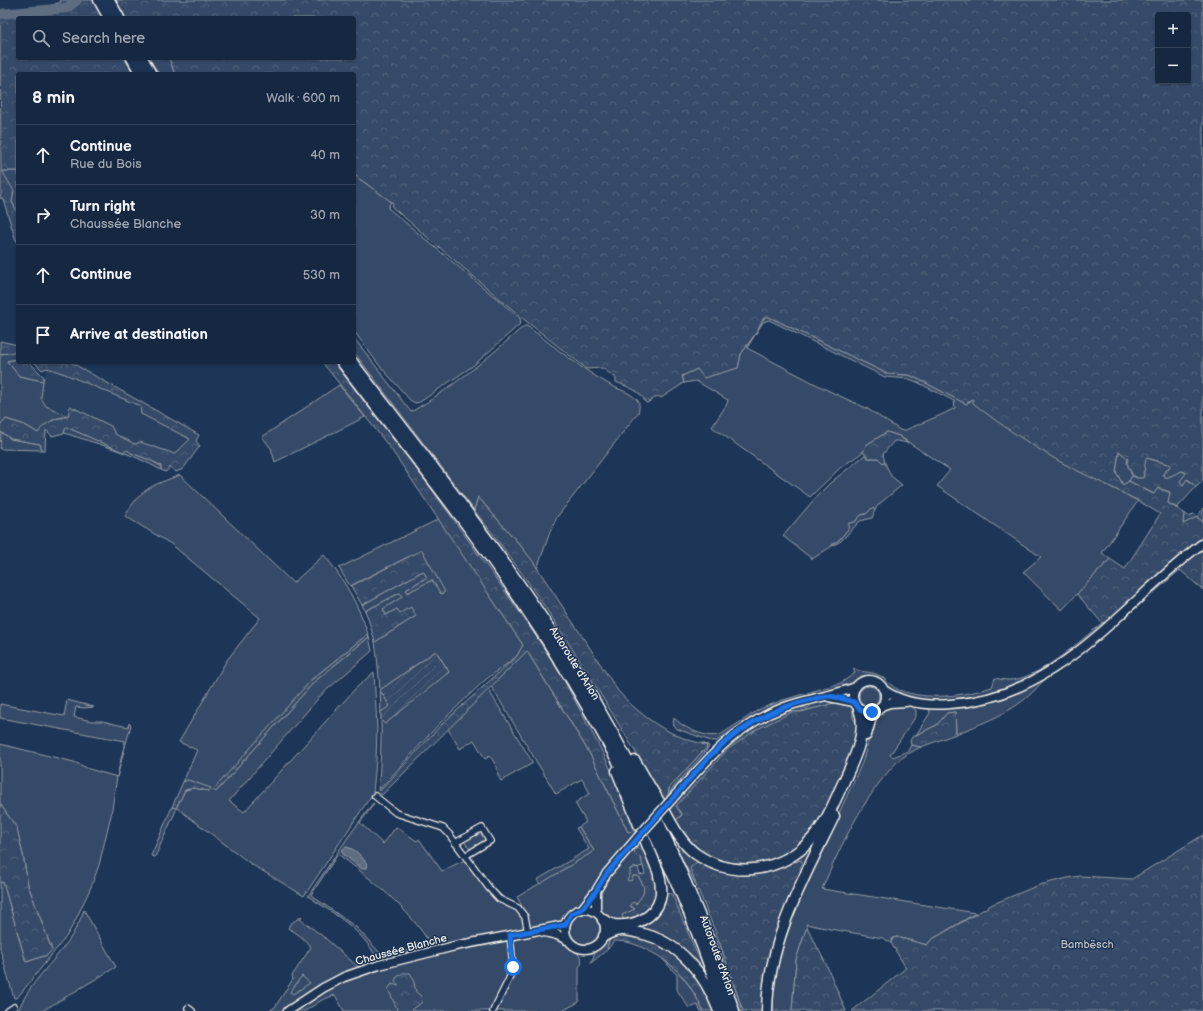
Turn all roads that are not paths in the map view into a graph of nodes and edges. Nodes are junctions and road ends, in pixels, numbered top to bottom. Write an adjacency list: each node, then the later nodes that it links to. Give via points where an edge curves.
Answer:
1 (99, 0): 3 (highway)
2 (110, 0): 4 (highway)
3 (108, 16)
4 (118, 16)
5 (133, 60): 7 (highway)
6 (143, 60): 8 (highway)
7 (140, 72)
8 (151, 72)
9 (344, 364): 19 (highway, Autoroute d'Arlon, via 433,479 514,590)
10 (354, 364): 18 (highway, Autoroute d'Arlon, via 495,549 546,623)
11 (1203, 543): 15 (main road, via 1111,624 1040,678 1003,695 965,704)
12 (856, 687): 13 (main road, via 868,680 877,683); 14 (main road); 16 (main road, via 853,697)
13 (884, 690): 15 (main road, via 892,696); 17 (main road, via 885,698)
14 (827, 696): 16 (main road); 23 (main road, bridge, via 784,708 763,717 744,728 715,752 607,873)
15 (910, 702): 17 (main road, via 890,703)
16 (856, 705): 17 (main road, via 868,712); 18 (highway, via 862,724 860,739 853,761 827,817 812,838 797,852 779,863 760,869 734,869 696,853 680,837 618,733)
17 (879, 708): 39 (highway, via 871,717 858,762 783,925 767,994)
18 (603, 717): 38 (highway, Autoroute d'Arlon, via 646,795 670,848 708,938)
19 (616, 756): 25 (highway, via 616,769 658,871 662,887 658,906 644,919 613,925); 37 (highway, Autoroute d'Arlon, via 681,893)
20 (375, 796): 21 (street, via 396,813 443,828)
21 (456, 843): 22 (street); 22 (street, via 482,828 490,841)
22 (465, 856): 28 (street, via 499,899 518,908 525,917)
23 (596, 891): 24 (main road); 25 (main road)
24 (582, 909): 25 (main road, via 592,910); 26 (main road, via 571,914)
25 (599, 916): 30 (main road, via 605,931)
26 (565, 925): 27 (main road); 31 (main road)
27 (537, 931): 28 (main road, Chaussée Blanche); 31 (main road)
28 (528, 932): 29 (main road, Chaussée Blanche)
29 (510, 935): 34 (main road, Chaussée Blanche, via 362,970 323,988); 35 (street, via 513,967)
30 (604, 936): 31 (main road, via 597,946 586,950 575,947); 36 (highway, via 618,930 626,930 669,944 684,955 696,970 707,986)
31 (567, 940)
32 (8, 1011): 33 (street, via 14,1007)
33 (14, 1011)
34 (288, 1011)
35 (493, 1011)
36 (718, 1011)
37 (725, 1011)
38 (734, 1011)
39 (767, 1011)

